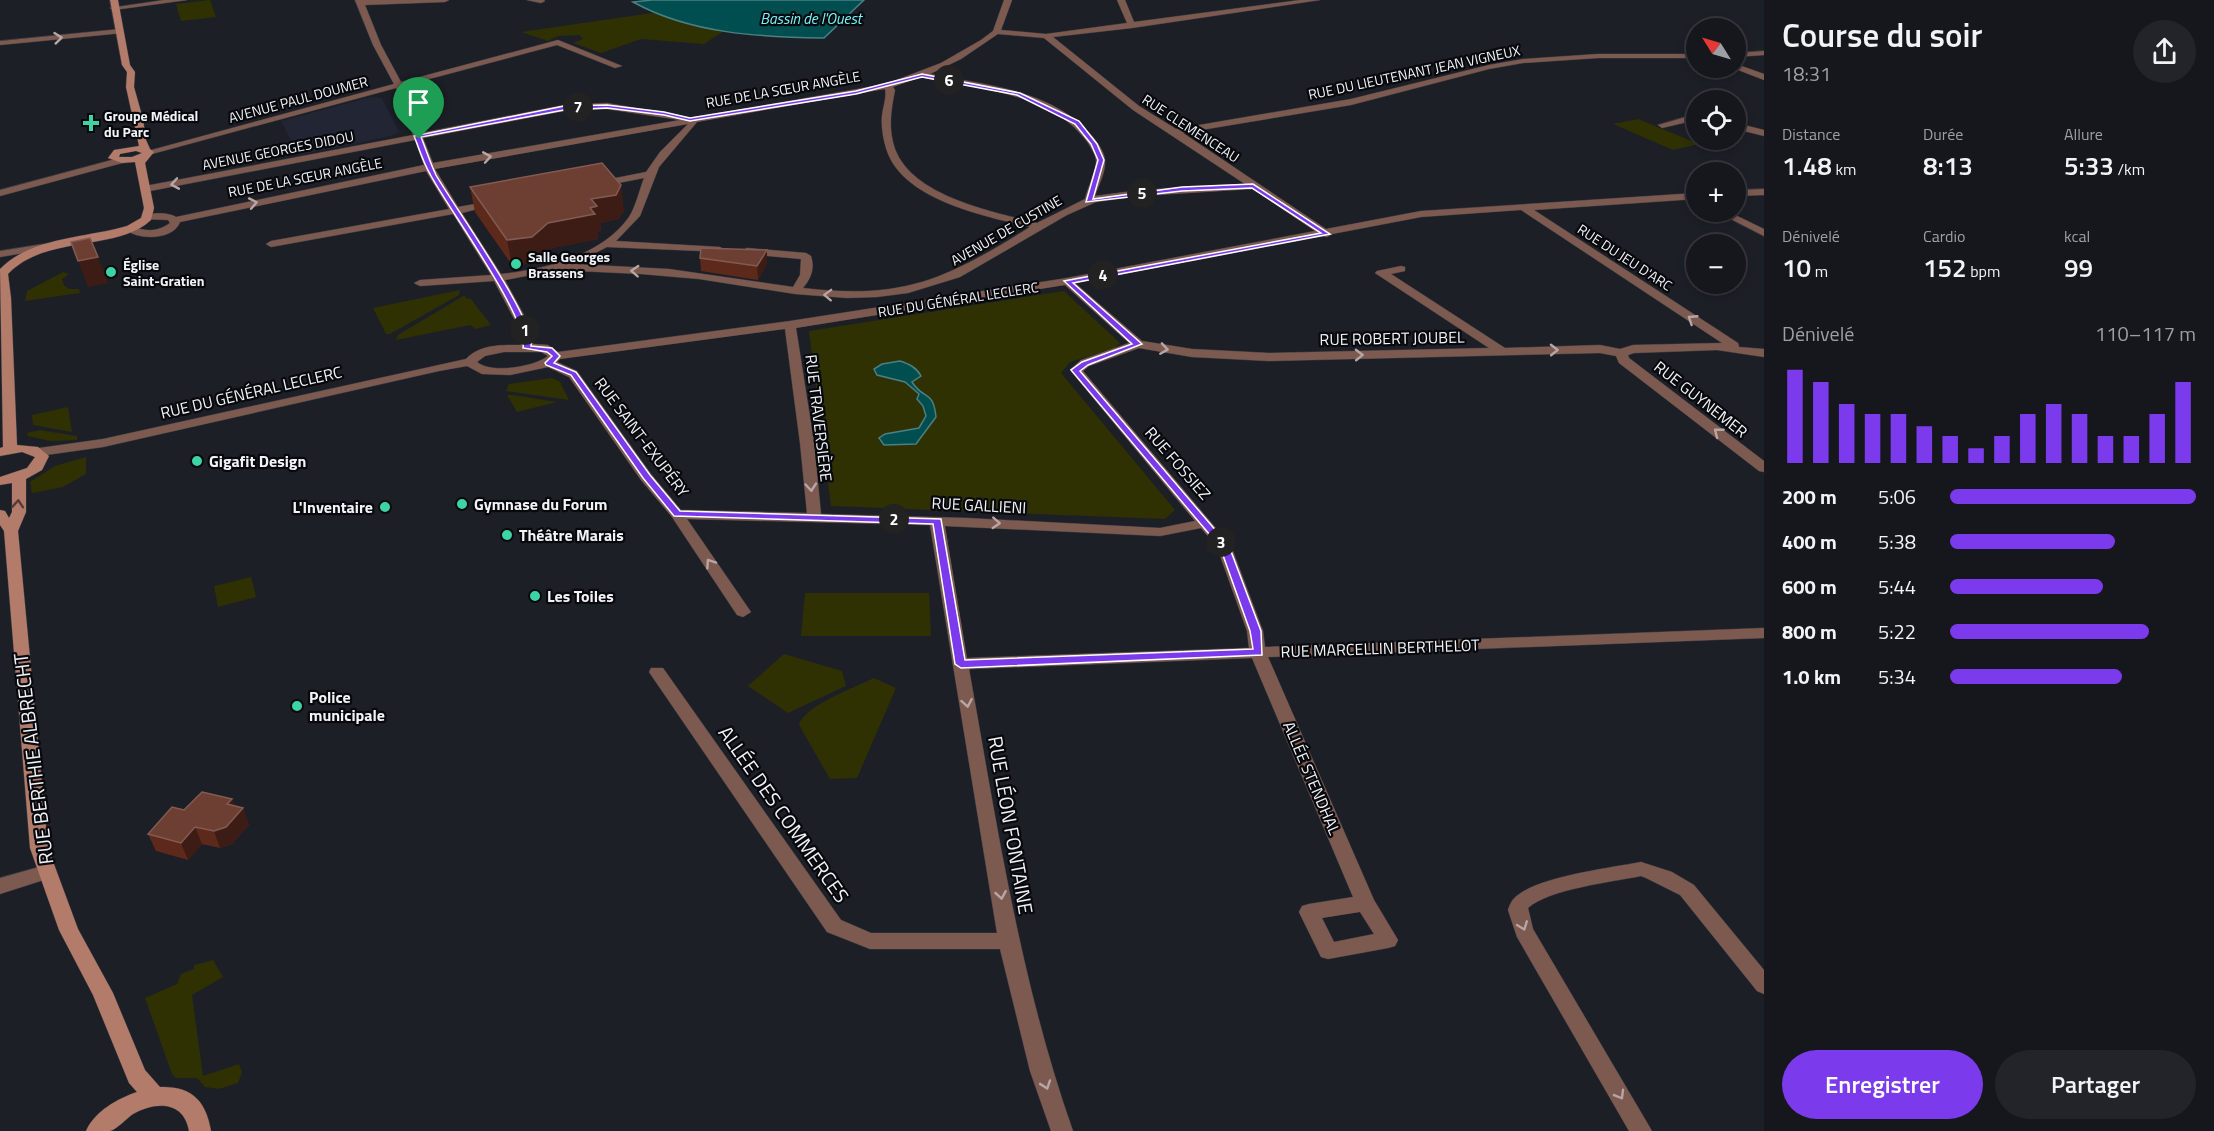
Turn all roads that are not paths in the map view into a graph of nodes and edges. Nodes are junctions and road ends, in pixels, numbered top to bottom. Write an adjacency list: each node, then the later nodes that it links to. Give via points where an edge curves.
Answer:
1 (183, 0): 10 (street)
2 (445, 0): 9 (street)
3 (531, 0): 7 (street)
4 (1008, 0): 13 (street)
5 (1122, 0): 11 (street)
6 (1316, 0): 8 (street)
7 (541, 1)
8 (1301, 1): 11 (street)
9 (359, 2): 23 (street)
10 (118, 6): 12 (street)
11 (1132, 26): 14 (street)
12 (120, 31): 15 (street, one-way to 12); 25 (street, via 126,65 123,80 130,87)
13 (996, 32): 14 (street); 21 (street, RUE DE LA SŒUR ANGÈLE)
14 (1046, 36): 30 (street, RUE CLEMENCEAU, via 1112,91)
15 (0, 44)
16 (1764, 53): 17 (street)
17 (1746, 54)
18 (1686, 56): 30 (street, RUE DU LIEUTENANT JEAN VIGNEUX, via 1523,61 1351,102)
19 (618, 66): 23 (street, AVENUE PAUL DOUMER, via 558,42)
20 (1746, 70): 22 (street)
21 (922, 75): 24 (street, RUE DE LA SŒUR ANGÈLE); 45 (street, via 1018,94 1077,123 1101,160)
22 (1764, 77)
23 (399, 86): 32 (street); 34 (street, AVENUE PAUL DOUMER)
24 (887, 86): 27 (street, RUE DE LA SŒUR ANGÈLE); 52 (street, via 891,90 886,127 889,144 906,175 946,199)
25 (136, 114): 33 (street, via 133,141); 34 (street)
26 (1686, 119): 28 (street)
27 (690, 120): 32 (street, AVENUE GEORGES DIDOU, via 607,106 564,108); 36 (street, RUE DE LA SŒUR ANGÈLE, one-way to 27); 37 (street, via 692,125)
28 (1662, 125)
29 (1746, 128): 31 (street)
30 (1175, 132): 39 (street, RUE CLEMENCEAU)
31 (1764, 133)
32 (417, 136): 36 (street); 40 (street, AVENUE GEORGES DIDOU, one-way to 40)
33 (125, 149): 34 (street); 35 (street, via 113,156)
34 (145, 153): 35 (street); 40 (street)
35 (123, 160): 42 (street)
36 (429, 167): 48 (street); 50 (street, RUE DE LA SŒUR ANGÈLE, one-way to 36)
37 (650, 174): 38 (street); 57 (street, via 632,220)
38 (589, 186)
39 (1253, 186): 45 (street, AVENUE DE CUSTINE, via 1182,189); 55 (street, RUE CLEMENCEAU)
40 (145, 189): 49 (street)
41 (1764, 192): 43 (street)
42 (0, 193)
43 (1746, 193)
44 (1686, 197): 47 (street, RUE DU GÉNÉRAL LECLERC)
45 (1089, 201): 52 (street, AVENUE DE CUSTINE)
46 (501, 202): 48 (street)
47 (1523, 207): 55 (street, RUE DU GÉNÉRAL LECLERC, via 1394,220); 72 (street, RUE DU JEU D'ARC, one-way to 47)
48 (457, 211): 56 (street); 62 (street)
49 (148, 218): 50 (street, via 165,216); 53 (street)
50 (175, 220): 53 (street, via 174,225 160,232 143,234)
51 (1742, 222): 54 (street)
52 (1037, 226): 66 (street, AVENUE DE CUSTINE, via 946,281)
53 (130, 229): 58 (street)
54 (1764, 233)
55 (1327, 234): 63 (street, RUE DU GÉNÉRAL LECLERC)
56 (271, 244)
57 (604, 244): 60 (street); 65 (street, via 802,254 808,260 808,268 804,282)
58 (59, 245): 59 (street); 78 (street, via 21,257 2,273)
59 (0, 254)
60 (560, 267): 62 (street); 65 (street, AVENUE DE CUSTINE, one-way to 60, via 669,272)
61 (1401, 269): 73 (street, via 1381,273)
62 (497, 276): 64 (street); 70 (street, via 525,328)
63 (1067, 281): 67 (street, RUE DU GÉNÉRAL LECLERC); 69 (street, RUE ROBERT JOUBEL)
64 (420, 283)
65 (795, 291): 66 (street, AVENUE DE CUSTINE, one-way to 65, via 821,295)
66 (886, 293): 67 (street)
67 (901, 308): 68 (street, RUE DU GÉNÉRAL LECLERC)
68 (790, 325): 71 (street, RUE DU GÉNÉRAL LECLERC); 87 (street, RUE TRAVERSIÈRE, one-way to 87)
69 (1138, 344): 73 (street, RUE ROBERT JOUBEL, one-way to 73, via 1192,353 1259,357); 89 (street, RUE FOSSIEZ, via 1076,370)
70 (526, 348): 76 (street, RUE DU GÉNÉRAL LECLERC, via 544,348); 77 (street, RUE DU GÉNÉRAL LECLERC, via 479,353)
71 (596, 351): 76 (street, RUE DU GÉNÉRAL LECLERC); 79 (street, RUE SAINT-EXUPÉRY, via 580,357)
72 (1741, 351): 74 (street, RUE ROBERT JOUBEL); 75 (street, RUE ROBERT JOUBEL, via 1718,346 1633,349)
73 (1502, 352): 75 (street, RUE ROBERT JOUBEL, one-way to 75)
74 (1764, 352)
75 (1621, 353): 82 (street, RUE GUYNEMER, one-way to 75, via 1623,360)
76 (552, 360): 77 (street, RUE DU GÉNÉRAL LECLERC, via 530,368 482,370); 79 (street, RUE SAINT-EXUPÉRY)
77 (470, 362): 81 (street, RUE DU GÉNÉRAL LECLERC)
78 (4, 366): 80 (street)
79 (573, 374): 86 (street, RUE SAINT-EXUPÉRY)
80 (5, 451): 81 (street, via 27,448)
81 (40, 456): 83 (street, via 34,469)
82 (1764, 468)
83 (19, 476): 84 (street); 90 (street, RUE BERTHIE ALBRECHT, one-way to 83, via 19,512)
84 (0, 481)
85 (0, 514): 90 (street, RUE BERTHIE ALBRECHT)
86 (677, 514): 87 (street, RUE GALLIENI); 91 (street, RUE SAINT-EXUPÉRY, one-way to 86)
87 (814, 516): 88 (street, RUE GALLIENI)
88 (937, 521): 89 (street, RUE GALLIENI, one-way to 89, via 1160,532); 94 (street, RUE LÉON FONTAINE)
89 (1206, 523): 93 (street, RUE FOSSIEZ, via 1224,546 1255,631)
90 (11, 531): 96 (street, RUE BERTHIE ALBRECHT, via 39,848)
91 (743, 612)
92 (1764, 633): 93 (street, RUE MARCELLIN BERTHELOT)
93 (1258, 653): 94 (street, RUE MARCELLIN BERTHELOT); 98 (street, ALLÉE STENDHAL)
94 (961, 664): 99 (street, RUE LÉON FONTAINE, one-way to 99)
95 (657, 672): 99 (street, ALLÉE DES COMMERCES, via 834,926 870,941)
96 (46, 872): 97 (street); 101 (street, RUE BERTHIE ALBRECHT)
97 (0, 886)
98 (1365, 903)
99 (1008, 941): 106 (street, RUE LÉON FONTAINE, one-way to 106, via 1041,1071)
100 (1764, 985): 107 (street, one-way to 107, via 1687,890 1673,880 1641,869 1551,888 1520,902 1518,910 1524,931)
101 (137, 1076): 102 (street, RUE BERTHIE ALBRECHT); 103 (street)
102 (155, 1096): 103 (street); 105 (street, via 185,1101 200,1120)
103 (126, 1107): 104 (street)
104 (97, 1131)
105 (200, 1131)
106 (1062, 1131)
107 (1641, 1131)

